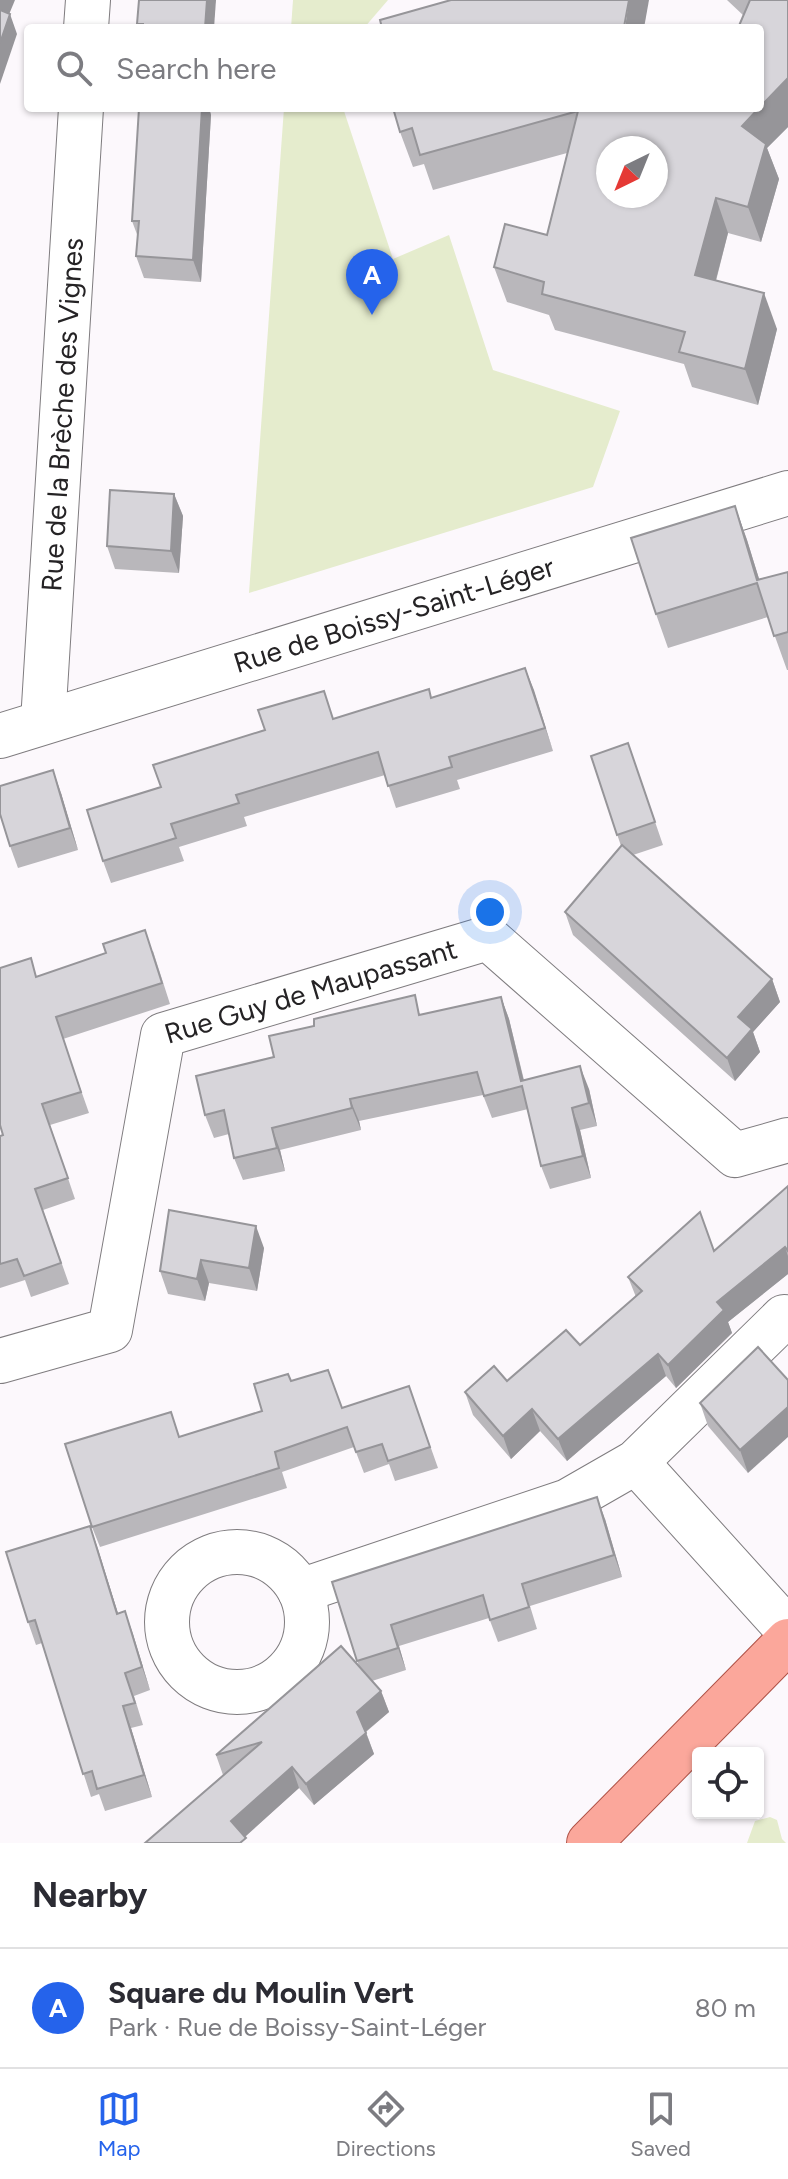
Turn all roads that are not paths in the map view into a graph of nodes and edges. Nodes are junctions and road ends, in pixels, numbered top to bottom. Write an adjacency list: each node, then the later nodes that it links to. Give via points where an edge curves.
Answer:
1 (88, 0): 2 (street)
2 (86, 24)
3 (81, 112): 5 (street, Rue de la Brèche des Vignes)
4 (788, 493): 5 (street, Rue de Boissy-Saint-Léger)
5 (43, 722): 6 (street, Rue de Boissy-Saint-Léger)
6 (0, 736)
7 (788, 1140): 9 (street, Rue Guy de Maupassant, via 735,1155 488,938 163,1035 110,1330)
8 (784, 1317): 10 (street)
9 (0, 1361)
10 (636, 1462): 11 (street, via 568,1501); 12 (street)
11 (300, 1591)
12 (788, 1630)
13 (788, 1641): 14 (main road)
14 (589, 1843)

